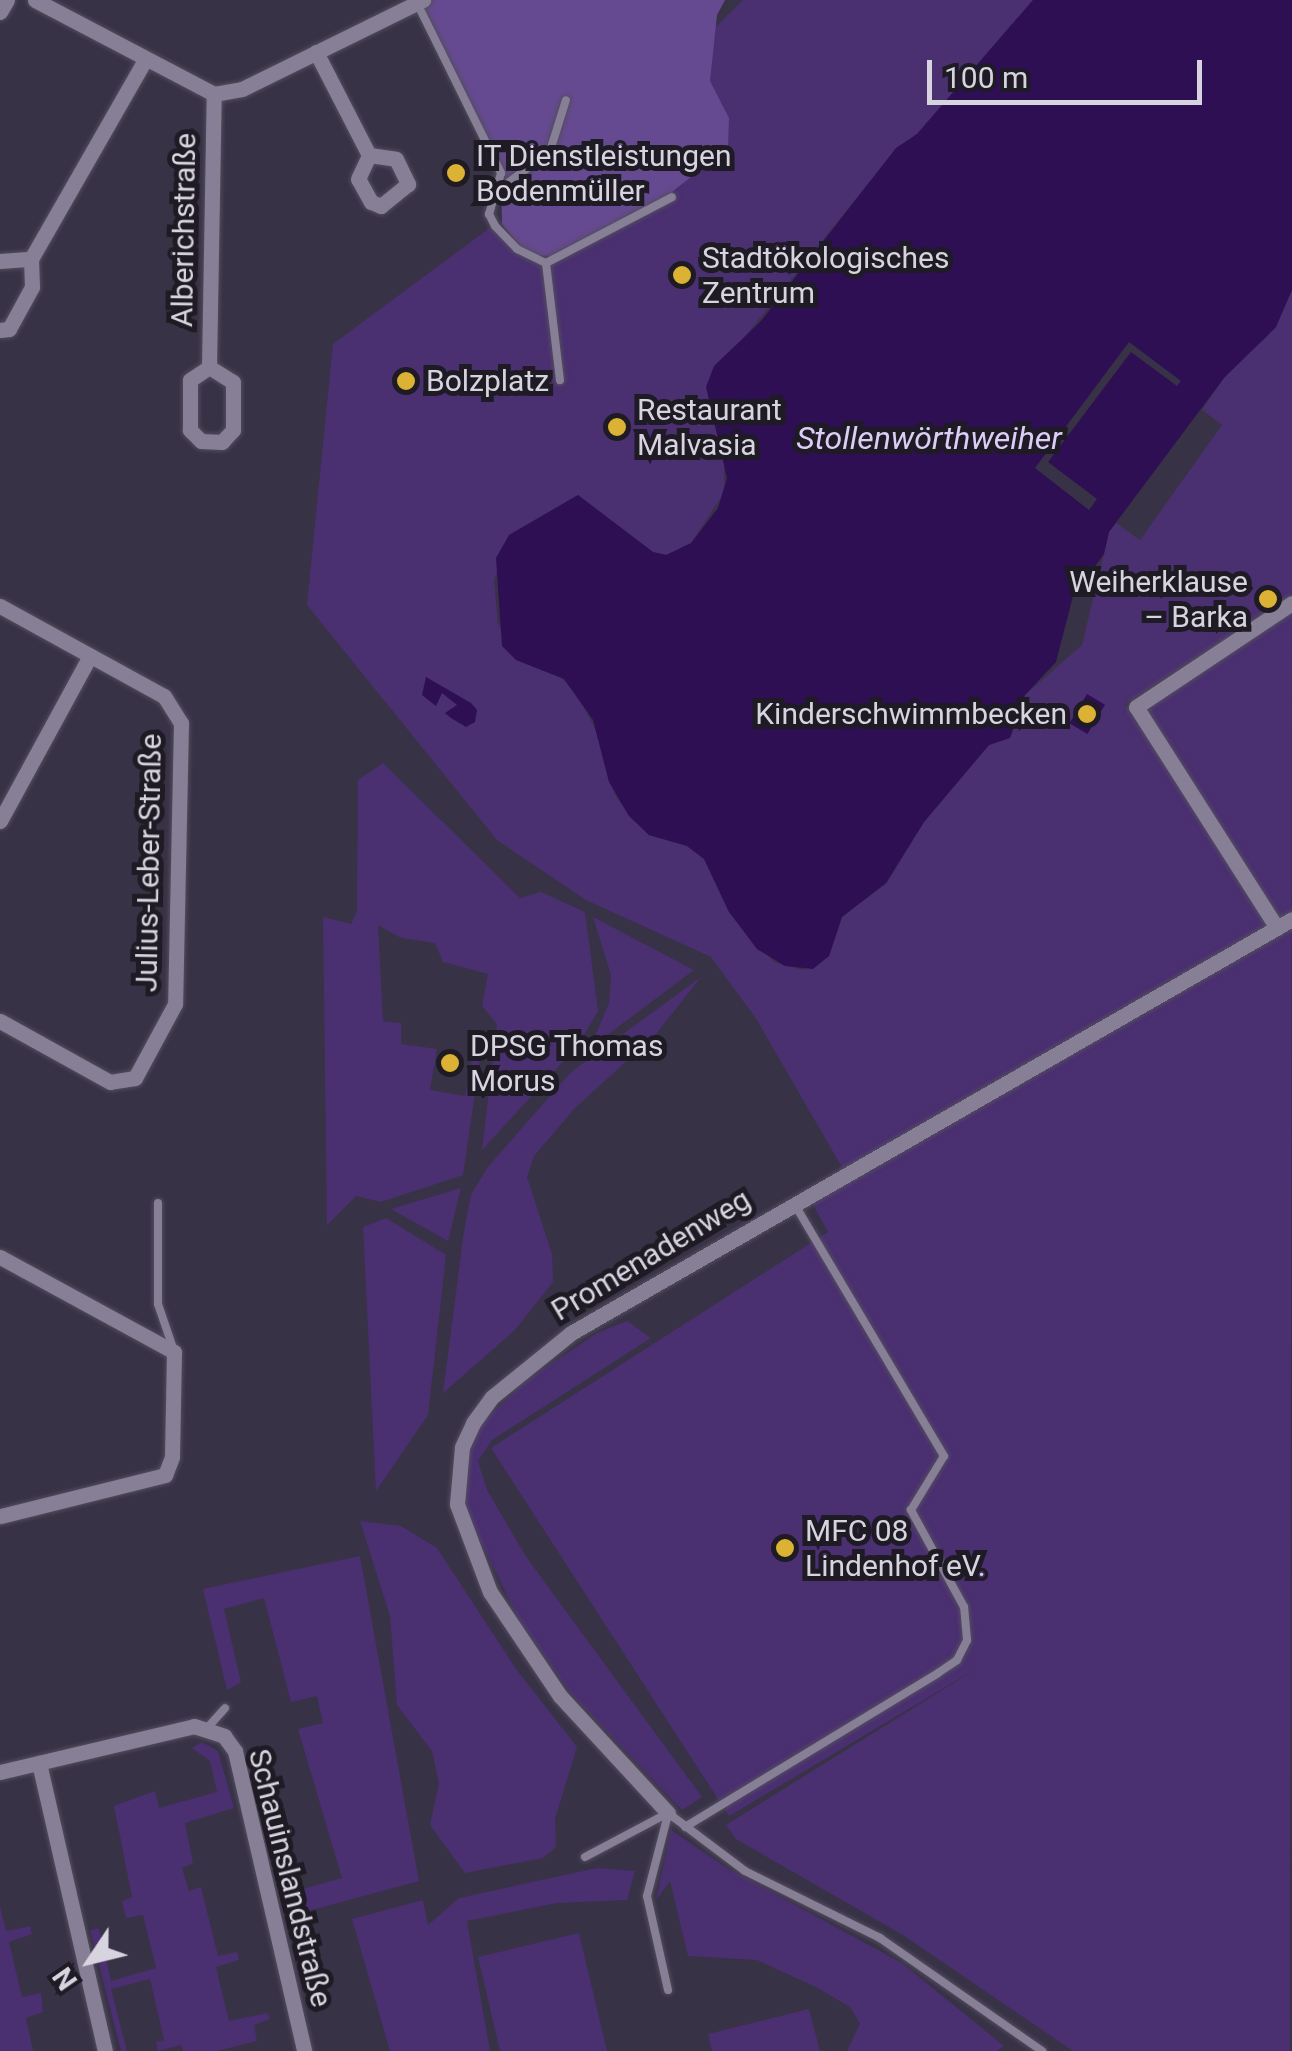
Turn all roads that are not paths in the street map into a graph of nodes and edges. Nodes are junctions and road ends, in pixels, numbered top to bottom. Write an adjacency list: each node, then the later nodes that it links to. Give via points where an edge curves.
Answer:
1 (7, 0): 4 (street)
2 (35, 0): 6 (street, Alberichstraße)
3 (420, 1): 5 (street, Alberichstraße); 10 (lane, Alberichstraße, via 501,172)
4 (0, 12)
5 (316, 52): 7 (street, Alberichstraße, via 242,89); 9 (street)
6 (145, 60): 7 (street, Alberichstraße); 12 (street)
7 (214, 94): 16 (street, Alberichstraße)
8 (566, 100): 10 (lane, via 550,151)
9 (369, 155)
10 (500, 188): 14 (lane, Alberichstraße, via 490,214 495,226 517,249)
11 (672, 197): 14 (lane)
12 (31, 259): 13 (street); 15 (street, via 32,287 9,328)
13 (0, 261)
14 (546, 263): 17 (lane)
15 (0, 330)
16 (209, 367): 16 (street, Alberichstraße, via 190,380 190,430 200,442 222,442 233,430 233,382)
17 (560, 380)
18 (1292, 603): 22 (street, Promenadenweg, via 1136,706)
19 (0, 606): 20 (street, Julius-Leber-Straße)
20 (90, 656): 21 (street); 23 (street, Julius-Leber-Straße, via 164,696 181,722 175,1004 136,1078 122,1085)
21 (0, 822)
22 (1285, 924): 24 (street, Promenadenweg)
23 (0, 1021)
24 (794, 1202): 33 (street, Promenadenweg, via 570,1332 492,1397 462,1446 457,1504 490,1592 560,1696); 34 (lane, via 944,1456 911,1510 964,1608 967,1640 938,1674)
25 (158, 1203): 27 (lane, via 158,1304)
26 (0, 1257): 27 (street)
27 (174, 1352): 28 (street, via 170,1464 154,1482)
28 (0, 1516)
29 (226, 1708): 30 (lane)
30 (209, 1726): 31 (street); 38 (street, Schauinslandstraße, via 235,1751)
31 (39, 1763): 32 (street); 37 (street)
32 (0, 1772)
33 (668, 1813): 34 (lane); 35 (lane); 36 (lane, via 647,1896)
34 (685, 1828): 39 (lane, via 745,1872 856,1923)
35 (585, 1858)
36 (668, 1990)
37 (105, 2051)
38 (304, 2051)
39 (1042, 2051)

